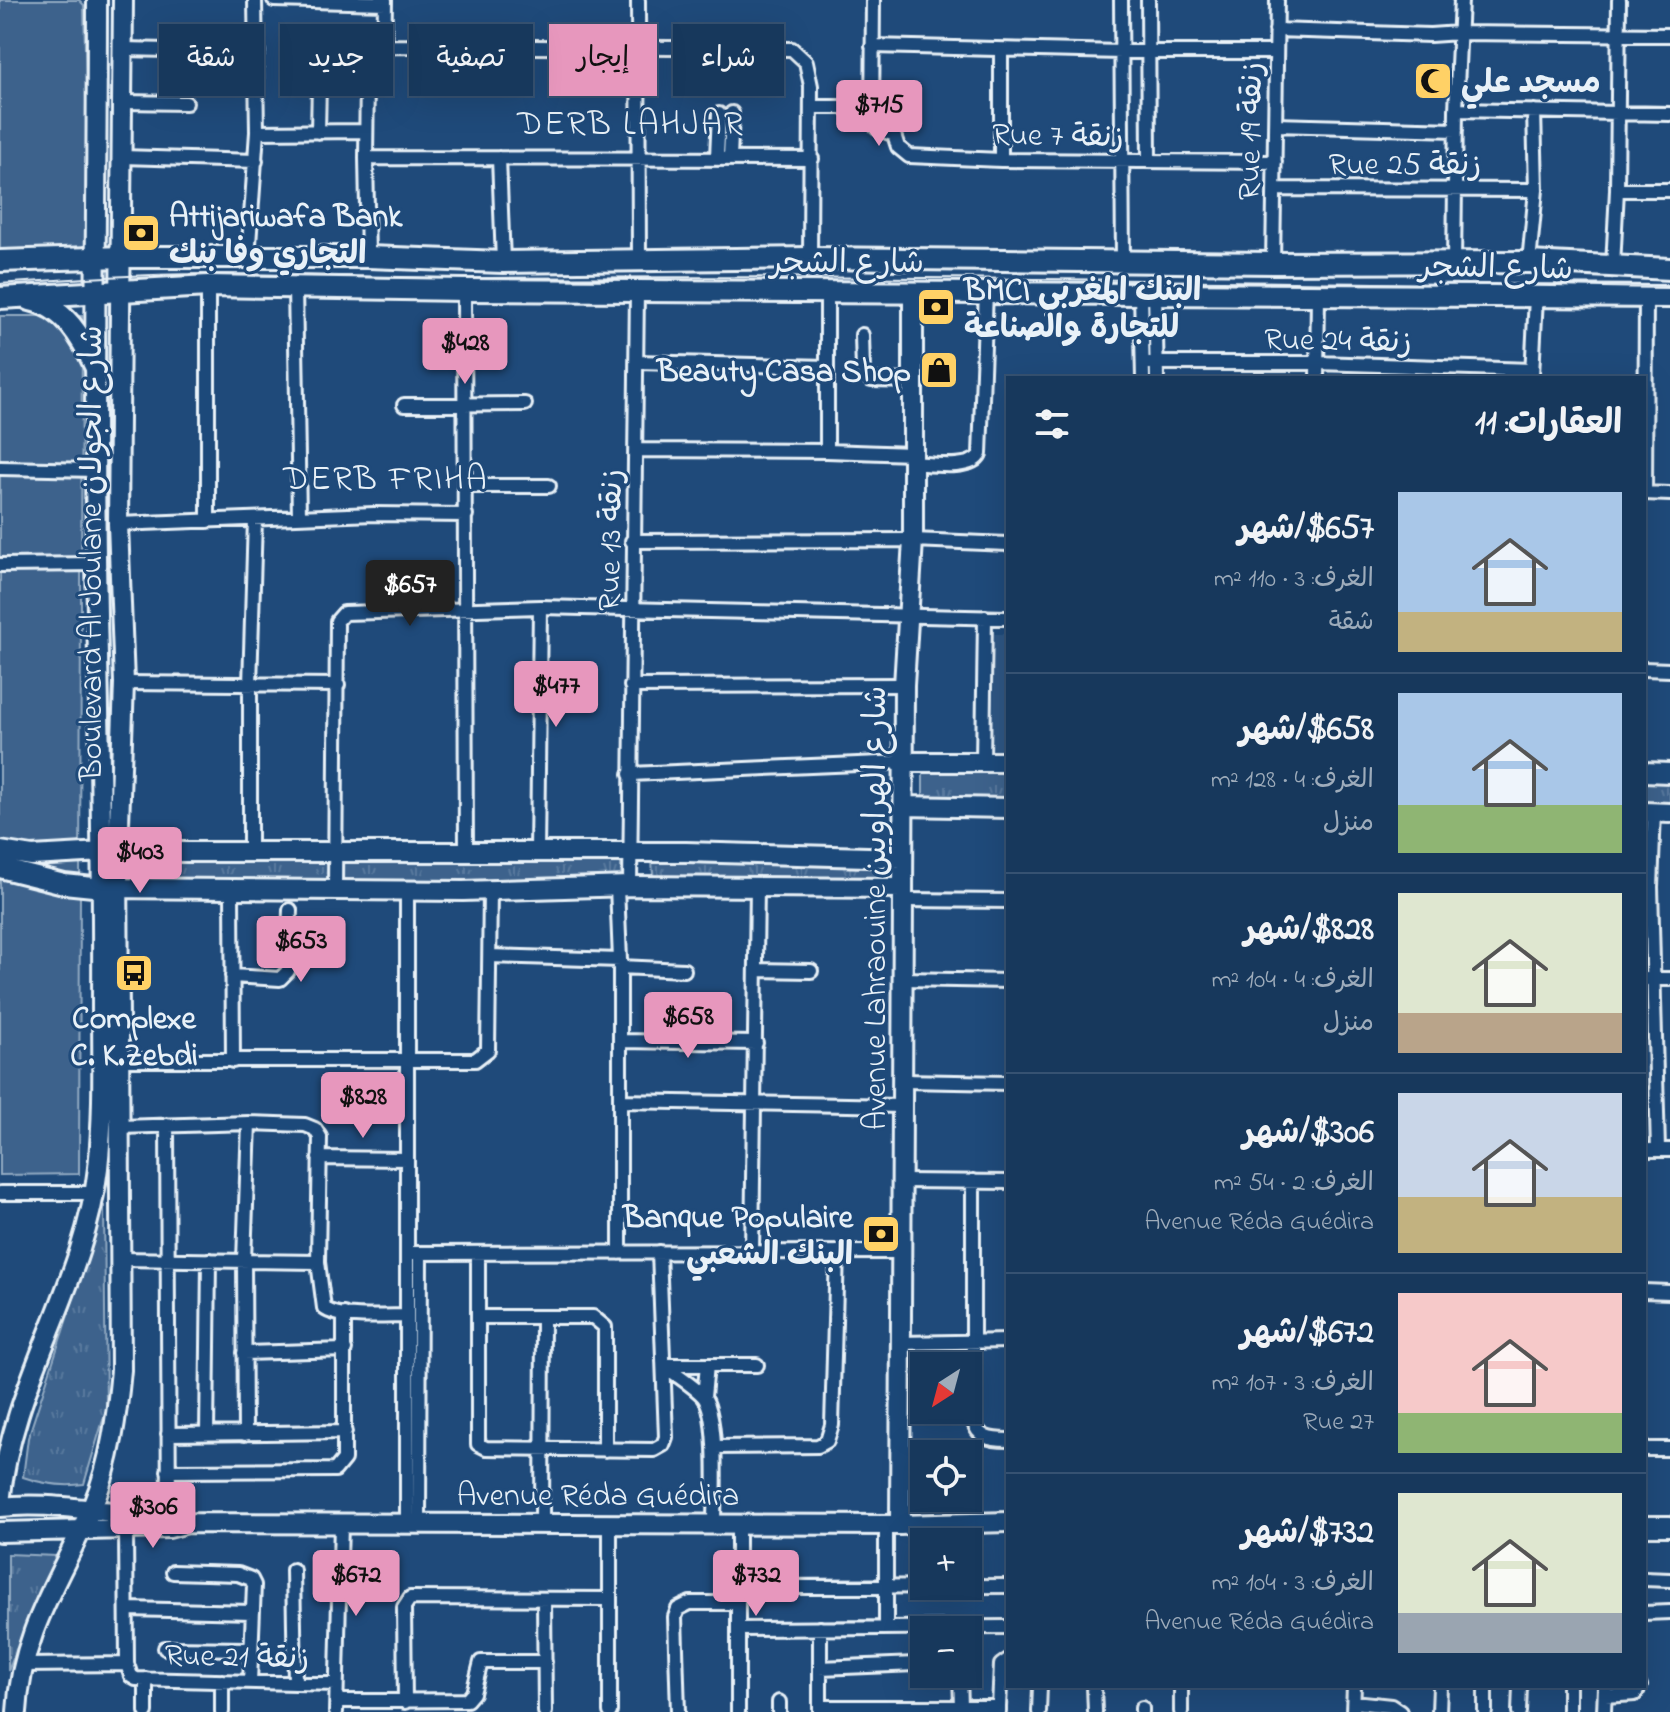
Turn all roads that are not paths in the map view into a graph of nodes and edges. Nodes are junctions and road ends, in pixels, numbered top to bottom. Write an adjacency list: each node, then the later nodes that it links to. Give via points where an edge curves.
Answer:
1 (97, 0): 68 (street, Boulevard Al Joulane شارع الجولان)
2 (123, 0): 24 (street, Boulevard Al Joulane شارع الجولان)
3 (255, 0): 13 (street)
4 (274, 0): 12 (street)
5 (638, 0): 15 (street)
6 (873, 0): 21 (street)
7 (1121, 0): 27 (street)
8 (1148, 0): 28 (street)
9 (1277, 0): 16 (street, Rue 19 زنقة)
10 (1461, 0): 17 (street)
11 (1619, 0): 18 (street)
12 (385, 2): 14 (street)
13 (256, 24)
14 (385, 24)
15 (638, 24)
16 (1276, 30): 17 (street); 29 (street, Rue 19 زنقة)
17 (1459, 33): 18 (street); 38 (street)
18 (1618, 34): 19 (street); 40 (street)
19 (1670, 35)
20 (393, 46): 22 (street)
21 (872, 46): 26 (street); 37 (street)
22 (549, 47)
23 (657, 48): 36 (street, via 782,47 800,54 810,72)
24 (123, 49): 25 (street); 34 (street, Boulevard Al Joulane شارع الجولان)
25 (159, 50)
26 (1001, 50): 27 (street); 54 (street)
27 (1122, 52): 28 (street); 55 (street)
28 (1149, 52): 29 (street); 57 (street)
29 (1276, 52): 43 (street, Rue 19 زنقة)
30 (257, 96): 46 (street)
31 (319, 96): 47 (street)
32 (366, 96): 45 (street)
33 (638, 96): 49 (street)
34 (123, 102): 35 (street); 48 (street, Boulevard Al Joulane شارع الجولان)
35 (186, 103)
36 (813, 107): 37 (street); 53 (street)
37 (872, 107): 54 (street, Rue 7 زنقة, via 873,125 892,133 909,156)
38 (1456, 110): 39 (street); 44 (street)
39 (1534, 111): 40 (street); 61 (street)
40 (1618, 113): 42 (street); 62 (street)
41 (726, 114): 50 (street)
42 (1670, 114)
43 (1275, 125): 44 (street); 58 (street, Rue 19 زنقة)
44 (1456, 130): 60 (street)
45 (364, 131): 47 (street); 51 (street)
46 (257, 132): 47 (street); 56 (street)
47 (318, 132)
48 (122, 157): 56 (street); 64 (street, Boulevard Al Joulane شارع الجولان)
49 (637, 157): 50 (street); 52 (street); 69 (street)
50 (723, 157): 53 (street)
51 (366, 158): 52 (street); 65 (street)
52 (499, 158): 72 (street)
53 (812, 159): 67 (street)
54 (1001, 160): 55 (street, Rue 7 زنقة)
55 (1121, 160): 57 (street, Rue 7 زنقة); 71 (street)
56 (256, 161): 66 (street)
57 (1149, 161): 58 (street, Rue 7 زنقة)
58 (1275, 162): 59 (street, Rue 19 زنقة)
59 (1275, 189): 60 (street, Rue 25 زنقة); 74 (street, Rue 19 زنقة)
60 (1455, 189): 61 (street, Rue 25 زنقة); 75 (street)
61 (1536, 190): 73 (street)
62 (1617, 190): 63 (street); 76 (street)
63 (1670, 190)
64 (122, 257): 66 (main road, شارع الشجر); 68 (main road, شارع الشجر); 84 (street, Boulevard Al Joulane شارع الجولان)
65 (368, 257): 66 (main road, شارع الشجر); 72 (main road, شارع الشجر)
66 (248, 258)
67 (810, 258): 69 (main road, شارع الشجر); 71 (main road, شارع الشجر)
68 (97, 259): 70 (main road, شارع الشجر); 87 (street, Boulevard Al Joulane شارع الجولان)
69 (639, 260): 72 (main road, شارع الشجر)
70 (0, 261)
71 (1123, 261): 74 (main road, شارع الشجر)
72 (503, 262)
73 (1529, 262): 75 (main road, شارع الشجر); 76 (main road, شارع الشجر)
74 (1273, 263): 75 (main road, شارع الشجر)
75 (1454, 263)
76 (1613, 266): 77 (main road, شارع الشجر)
77 (1670, 269)
78 (208, 286): 79 (main road, شارع الشجر); 84 (main road, شارع الشجر); 121 (street)
79 (295, 287): 80 (main road, شارع الشجر); 119 (street)
80 (464, 290): 81 (main road, شارع الشجر); 106 (street)
81 (637, 291): 82 (main road, شارع الشجر); 94 (street, Rue 13 زنقة)
82 (827, 291): 85 (main road, شارع الشجر); 98 (street)
83 (986, 291): 85 (main road, شارع الشجر); 86 (main road, شارع الشجر); 111 (street, via 980,454 967,464)
84 (121, 292): 87 (main road, شارع الشجر); 122 (street, Boulevard Al Joulane شارع الجولان)
85 (913, 292): 105 (street, Avenue Lahraouine شارع الهراويين)
86 (1148, 293): 88 (main road, شارع الشجر); 95 (street); 96 (street)
87 (96, 294): 92 (main road, شارع الشجر); 99 (street, Boulevard Al Joulane شارع الجولان)
88 (1318, 294): 89 (main road, شارع الشجر); 97 (street)
89 (1536, 297): 90 (main road, شارع الشجر); 100 (street)
90 (1646, 297): 91 (main road, شارع الشجر); 104 (street)
91 (1670, 297)
92 (9, 298): 99 (main road, via 42,303 65,319)
93 (862, 335): 105 (street, via 866,377)
94 (637, 362): 98 (street); 109 (street, Rue 13 زنقة)
95 (1143, 363): 96 (street, Rue 24 زنقة); 101 (street)
96 (1157, 363): 97 (street, Rue 24 زنقة); 102 (street)
97 (1318, 363): 100 (street, Rue 24 زنقة); 103 (street)
98 (827, 367): 110 (street)
99 (96, 368): 113 (street, Boulevard Al Joulane شارع الجولان)
100 (1532, 374)
101 (1143, 376)
102 (1157, 376)
103 (1317, 376)
104 (1645, 376)
105 (913, 381): 111 (street, Avenue Lahraouine شارع الهراويين)
106 (465, 404): 107 (street); 108 (street); 114 (street)
107 (525, 404)
108 (404, 405)
109 (636, 450): 110 (street); 124 (street, Rue 13 زنقة)
110 (827, 451): 111 (street)
111 (912, 459): 123 (street, Avenue Lahraouine شارع الهراويين)
112 (0, 468): 113 (street)
113 (97, 470): 126 (street, Boulevard Al Joulane شارع الجولان)
114 (465, 486): 115 (street); 118 (street)
115 (549, 486)
116 (1646, 493): 117 (street)
117 (1670, 494)
118 (466, 515): 119 (street); 128 (street)
119 (299, 516): 120 (street)
120 (255, 519): 121 (street); 137 (street)
121 (208, 521): 122 (street)
122 (118, 524): 136 (street, Boulevard Al Joulane شارع الجولان)
123 (913, 540): 124 (street); 125 (street); 131 (street, Avenue Lahraouine شارع الهراويين)
124 (632, 541): 130 (street, Rue 13 زنقة)
125 (1006, 544)
126 (97, 564): 127 (street); 151 (street, Boulevard Al Joulane شارع الجولان)
127 (0, 565)
128 (466, 607): 129 (street); 138 (street, via 344,613 337,621); 154 (street)
129 (540, 607): 130 (street); 155 (street)
130 (634, 609): 131 (street); 140 (street, Rue 13 زنقة)
131 (908, 616): 132 (street); 139 (street, Avenue Lahraouine شارع الهراويين)
132 (985, 617): 133 (street); 142 (street)
133 (1006, 618)
134 (1646, 669): 135 (street)
135 (1670, 670)
136 (124, 683): 137 (street); 151 (street, Boulevard Al Joulane شارع الجولان)
137 (250, 685): 138 (street); 152 (street)
138 (338, 685): 153 (street)
139 (904, 685): 140 (street); 141 (street, Avenue Lahraouine شارع الهراويين)
140 (631, 686): 146 (street, Rue 13 زنقة)
141 (904, 762): 142 (street); 146 (street); 147 (street, Avenue Lahraouine شارع الهراويين)
142 (983, 762): 143 (street)
143 (1006, 762)
144 (1646, 772): 145 (street)
145 (1670, 773)
146 (630, 774): 156 (street, Rue 13 زنقة)
147 (904, 806): 148 (street); 157 (street, Avenue Lahraouine شارع الهراويين)
148 (1006, 808)
149 (1656, 813): 176 (street)
150 (0, 851): 151 (street, via 44,857)
151 (111, 852): 152 (street); 161 (street, Boulevard Al Joulane شارع الجولان)
152 (250, 852): 153 (street)
153 (335, 852): 154 (street); 163 (street)
154 (466, 852): 155 (street)
155 (537, 852): 156 (street)
156 (629, 852): 157 (street); 159 (street, Rue 13 زنقة)
157 (903, 858): 166 (street, Avenue Lahraouine شارع الهراويين)
158 (0, 868): 161 (street, via 75,886)
159 (623, 887): 160 (street); 165 (street); 170 (street, Rue 13 زنقة)
160 (757, 887): 166 (street); 172 (street)
161 (111, 888): 162 (street); 181 (street, Boulevard Al Joulane شارع الجولان); 200 (street, Boulevard Al Joulane شارع الجولان)
162 (232, 889): 163 (street); 174 (street)
163 (335, 890): 164 (street)
164 (407, 890): 165 (street); 183 (street)
165 (490, 891): 169 (street)
166 (904, 894): 167 (street); 175 (street, Avenue Lahraouine شارع الهراويين)
167 (1006, 901)
168 (290, 910): 174 (street, via 285,976)
169 (490, 956): 170 (street); 183 (street, via 488,1050 475,1060)
170 (620, 963): 171 (street); 179 (street, Rue 13 زنقة)
171 (684, 970)
172 (756, 970): 173 (street); 180 (street)
173 (811, 971)
174 (232, 976): 182 (street)
175 (903, 979): 178 (street); 184 (street, Avenue Lahraouine شارع الهراويين)
176 (1648, 979): 177 (street); 186 (street)
177 (1670, 979)
178 (1006, 981)
179 (620, 1041): 180 (street); 187 (street, Rue 13 زنقة)
180 (756, 1043): 188 (street)
181 (118, 1060): 182 (street); 192 (street, Boulevard Al Joulane شارع الجولان)
182 (233, 1061): 183 (street)
183 (407, 1062): 195 (street)
184 (903, 1081): 185 (street); 189 (street, Avenue Lahraouine شارع الهراويين)
185 (1006, 1083)
186 (1650, 1085): 193 (street)
187 (620, 1101): 188 (street); 207 (street, Rue 13 زنقة)
188 (755, 1103): 189 (street); 202 (street)
189 (902, 1106): 196 (street, Avenue Lahraouine شارع الهراويين)
190 (249, 1123): 191 (street); 194 (street, via 315,1129); 211 (street)
191 (167, 1125): 192 (street); 209 (street)
192 (120, 1127): 208 (street, Boulevard Al Joulane شارع الجولان)
193 (1657, 1150)
194 (319, 1158): 195 (street); 212 (street)
195 (407, 1159): 205 (street)
196 (902, 1181): 197 (street); 204 (street, Avenue Lahraouine شارع الهراويين)
197 (973, 1181): 198 (street); 219 (street)
198 (1006, 1182)
199 (0, 1193): 200 (street)
200 (94, 1193): 232 (street, Boulevard Al Joulane شارع الجولان, via 77,1255)
201 (659, 1252): 202 (street); 207 (street); 224 (street)
202 (752, 1252): 203 (street)
203 (837, 1252): 204 (street); 234 (street, via 832,1425 827,1441 818,1446)
204 (902, 1252): 221 (street, Avenue Lahraouine شارع الهراويين)
205 (414, 1253): 206 (street); 216 (street); 245 (street)
206 (478, 1253): 207 (street); 217 (street)
207 (620, 1253)
208 (121, 1259): 209 (street); 241 (street, Boulevard Al Joulane شارع الجولان, via 119,1393)
209 (169, 1260): 210 (street); 229 (street)
210 (209, 1260): 211 (street); 230 (street)
211 (244, 1260): 212 (street); 223 (street)
212 (318, 1262): 215 (street, via 324,1308)
213 (1646, 1291): 214 (street)
214 (1670, 1292)
215 (344, 1314): 216 (street); 222 (street)
216 (407, 1316): 245 (street)
217 (478, 1317): 218 (street); 235 (street, via 478,1444)
218 (543, 1317): 235 (street); 238 (street, via 593,1317 605,1327)
219 (972, 1341): 220 (street); 221 (street); 233 (street, via 974,1427 990,1440)
220 (1006, 1341)
221 (901, 1343): 250 (street, Avenue Lahraouine شارع الهراويين)
222 (345, 1350): 223 (street); 228 (street)
223 (244, 1353): 231 (street)
224 (664, 1365): 225 (street); 227 (street); 238 (street, via 663,1445 654,1450)
225 (707, 1365): 226 (street); 227 (street)
226 (757, 1365)
227 (704, 1397): 234 (street)
228 (345, 1432): 231 (street); 239 (street, via 344,1459 335,1470)
229 (168, 1434): 230 (street); 239 (street)
230 (207, 1434): 231 (street)
231 (245, 1434)
232 (5, 1435): 240 (street, Boulevard Al Joulane شارع الجولان)
233 (1006, 1440)
234 (714, 1447): 248 (street)
235 (542, 1448): 238 (street); 246 (street)
236 (1646, 1449): 237 (street)
237 (1670, 1449)
238 (605, 1450)
239 (168, 1471): 242 (street)
240 (0, 1505): 241 (street, Avenue Réda Guédira)
241 (91, 1509): 242 (street, Avenue Réda Guédira); 255 (street, Boulevard Al Joulane شارع الجولان)
242 (169, 1522): 244 (street, Avenue Réda Guédira); 253 (street, Avenue Réda Guédira)
243 (1006, 1522): 250 (street, Avenue Réda Guédira)
244 (341, 1524): 245 (street, Avenue Réda Guédira); 288 (street)
245 (413, 1524): 246 (street, Avenue Réda Guédira)
246 (542, 1524): 247 (street, Avenue Réda Guédira)
247 (610, 1524): 248 (street, Avenue Réda Guédira); 264 (street)
248 (714, 1524): 249 (street, Avenue Réda Guédira)
249 (738, 1524): 250 (street, Avenue Réda Guédira); 261 (street)
250 (893, 1524): 262 (street)
251 (1646, 1526): 252 (street)
252 (1670, 1526)
253 (126, 1530): 255 (street, Avenue Réda Guédira); 266 (street)
254 (0, 1532): 255 (street, Avenue Réda Guédira)
255 (80, 1532): 282 (street, Boulevard Al Joulane شارع الجولان, via 44,1602)
256 (293, 1570): 287 (street)
257 (173, 1572): 267 (street, via 245,1575 254,1585)
258 (1646, 1579): 259 (street)
259 (1670, 1580)
260 (1006, 1586): 262 (street)
261 (738, 1587): 262 (street); 265 (street)
262 (886, 1588): 272 (street)
263 (544, 1599): 264 (street); 279 (street); 299 (street, via 410,1598 404,1607)
264 (610, 1599): 311 (street)
265 (738, 1603): 275 (street); 312 (street, via 690,1603 678,1609)
266 (127, 1609): 267 (street); 280 (street)
267 (252, 1612): 277 (street)
268 (1670, 1612): 269 (street)
269 (1646, 1613)
270 (1006, 1627): 274 (street)
271 (820, 1628): 272 (street); 275 (street); 283 (street)
272 (886, 1628): 273 (street)
273 (910, 1628)
274 (982, 1628)
275 (738, 1629): 313 (street)
276 (165, 1648): 277 (street)
277 (251, 1649): 286 (street)
278 (1006, 1661): 306 (street, via 1001,1665)
279 (545, 1662): 299 (street, via 486,1661 478,1667 467,1700); 310 (street)
280 (127, 1664): 282 (street); 284 (street, via 128,1672)
281 (910, 1664): 283 (street)
282 (23, 1665): 307 (street, Boulevard Al Joulane شارع الجولان)
283 (820, 1668): 304 (street)
284 (141, 1679): 285 (street, Rue 21 زنقة); 308 (street)
285 (222, 1681): 286 (street, Rue 21 زنقة); 309 (street)
286 (250, 1682): 287 (street, Rue 21 زنقة)
287 (295, 1683): 288 (street, Rue 21 زنقة)
288 (336, 1684): 300 (street)
289 (960, 1688): 302 (street)
290 (1040, 1688): 314 (street)
291 (1094, 1688): 315 (street)
292 (1181, 1688): 316 (street)
293 (1440, 1688): 318 (street)
294 (1485, 1688): 319 (street)
295 (1520, 1688): 320 (street)
296 (1569, 1688): 321 (street)
297 (1639, 1688): 298 (street, via 1635,1694)
298 (1605, 1691): 322 (street)
299 (405, 1702): 301 (street)
300 (336, 1706): 301 (street)
301 (379, 1707)
302 (961, 1707): 305 (street); 306 (street)
303 (1353, 1707): 317 (street, via 1391,1706)
304 (820, 1710): 305 (street)
305 (851, 1710)
306 (999, 1710)
307 (17, 1712)
308 (146, 1712)
309 (222, 1712)
310 (545, 1712)
311 (610, 1712)
312 (678, 1712)
313 (738, 1712)
314 (1039, 1712)
315 (1095, 1712)
316 (1181, 1712)
317 (1400, 1712)
318 (1439, 1712)
319 (1485, 1712)
320 (1519, 1712)
321 (1569, 1712)
322 (1604, 1712)

